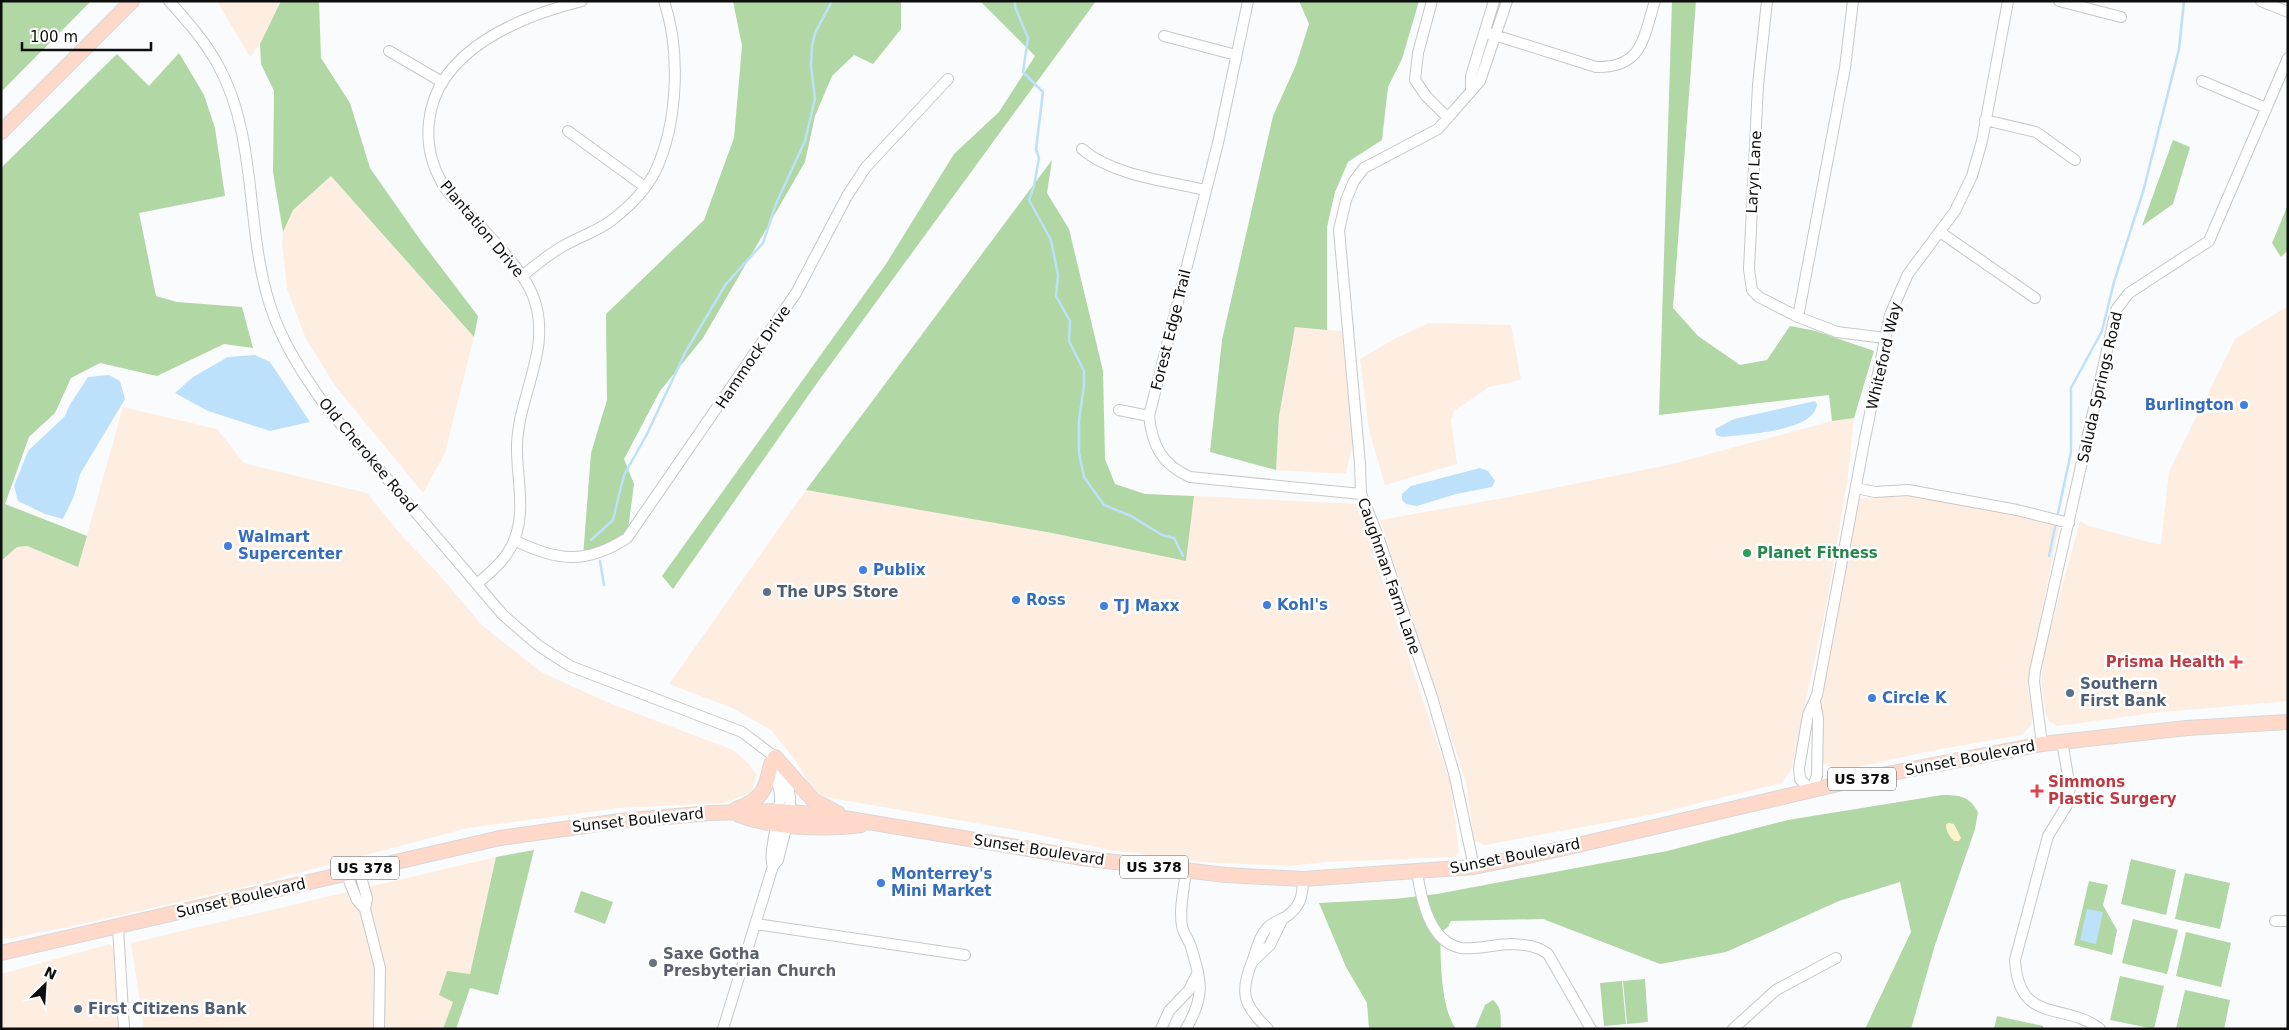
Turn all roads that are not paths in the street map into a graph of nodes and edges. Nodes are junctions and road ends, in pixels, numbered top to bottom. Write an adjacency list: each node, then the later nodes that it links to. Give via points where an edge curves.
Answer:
1 (132, 1): 30 (main road)
2 (170, 1): 47 (street, Old Cherokee Road, via 207,46 228,89 241,135 257,245 270,305 292,355 326,408)
3 (582, 1): 25 (street, Plantation Drive, via 542,13 506,29 464,56)
4 (664, 1): 34 (street, via 674,46 674,80 666,140 655,172)
5 (1248, 1): 21 (street, Forest Edge Trail)
6 (1432, 1): 28 (street, via 1418,53 1415,80)
7 (1494, 1): 17 (street)
8 (1506, 1): 18 (street, Caughman Farm Lane)
9 (1655, 1): 18 (street, via 1640,49 1631,60 1613,68 1596,67)
10 (1767, 1): 39 (street, Laryn Lane, via 1758,85 1750,280 1752,290 1760,297)
11 (1853, 1): 39 (street, via 1845,68)
12 (2008, 1): 29 (street, Whiteford Way)
13 (2060, 1): 16 (street)
14 (2261, 1): 15 (street)
15 (2288, 12)
16 (2121, 17)
17 (1485, 32): 18 (street); 26 (street, via 1470,76)
18 (1497, 35): 26 (street, Caughman Farm Lane, via 1480,81)
19 (1164, 36): 21 (street)
20 (389, 51): 25 (street)
21 (1236, 55): 35 (street, Forest Edge Trail)
22 (2288, 58): 27 (street, Saluda Springs Road)
23 (948, 79): 46 (street, Hammock Drive, via 866,167 846,196 796,293 627,538 603,552 576,558 537,552)
24 (2202, 80): 27 (street)
25 (442, 82): 37 (street, Plantation Drive, via 433,102 428,128 435,169 448,191)
26 (1472, 90): 28 (street, Caughman Farm Lane)
27 (2266, 108): 45 (street, Saluda Springs Road, via 2209,241 2129,293 2116,310)
28 (1448, 118): 44 (street, Caughman Farm Lane, via 1438,129 1364,168 1346,200 1339,230)
29 (1985, 120): 33 (street, via 2036,132); 36 (street, Whiteford Way, via 1967,191)
30 (1, 132)
31 (568, 132): 34 (street)
32 (1082, 149): 35 (street, via 1093,158 1117,168)
33 (2075, 160)
34 (645, 187): 37 (street, via 610,222 565,245)
35 (1204, 190): 42 (street, Forest Edge Trail)
36 (1940, 232): 38 (street); 40 (street, Whiteford Way, via 1903,284 1890,315)
37 (522, 276): 46 (street, Plantation Drive, via 534,296 541,328 519,427 520,514)
38 (2035, 298)
39 (1798, 317): 40 (street, Laryn Lane, via 1837,332)
40 (1885, 338): 43 (street, Whiteford Way)
41 (1119, 410): 42 (street)
42 (1149, 416): 44 (street, Forest Edge Trail, via 1157,450 1168,464 1190,477)
43 (1856, 488): 45 (street, via 1875,492 1908,490); 48 (street, Whiteford Way)
44 (1360, 494): 57 (street, Caughman Farm Lane, via 1378,536 1432,696 1454,773)
45 (2069, 523): 51 (street, Saluda Springs Road, via 2035,670)
46 (514, 540): 47 (street, Plantation Drive, via 501,562)
47 (478, 584): 52 (street, Old Cherokee Road, via 503,615 570,666 729,727 751,738)
48 (1815, 701): 53 (street, Whiteford Way, via 1818,719 1817,776); 53 (street, Whiteford Way, via 1808,715 1799,768 1800,779)
49 (2288, 722): 50 (main road, Sunset Boulevard / US 378)
50 (2062, 741): 51 (main road, Sunset Boulevard / US 378); 78 (street, via 2070,788 2067,804 2048,836 2015,960 2016,972 2025,993 2042,1008 2092,1023)
51 (2042, 744): 53 (main road, Sunset Boulevard / US 378)
52 (770, 757): 54 (main road, via 763,793); 55 (street); 56 (main road, via 813,800)
53 (1811, 790): 57 (main road, Sunset Boulevard / US 378)
54 (729, 813): 55 (main road, Sunset Boulevard, via 750,819); 58 (main road, Sunset Boulevard / US 378, via 548,830)
55 (783, 818): 56 (main road, Sunset Boulevard / US 378); 64 (street)
56 (865, 822): 59 (main road, Sunset Boulevard / US 378, via 1089,859)
57 (1474, 867): 60 (main road, Sunset Boulevard / US 378)
58 (353, 871): 65 (main road, Sunset Boulevard / US 378); 71 (street, via 367,898 365,909 380,968)
59 (1186, 871): 61 (main road, Sunset Boulevard / US 378); 69 (street, via 1182,928 1191,945)
60 (1417, 872): 61 (main road, Sunset Boulevard / US 378); 76 (street, via 1421,899 1442,938 1462,948 1506,944 1539,948 1548,954)
61 (1303, 879): 75 (street, via 1303,896 1283,918 1273,922 1262,934 1245,977 1244,997)
62 (2275, 921): 63 (street)
63 (2288, 921)
64 (756, 924): 67 (street); 72 (street)
65 (118, 927): 66 (main road, Sunset Boulevard / US 378); 70 (street)
66 (1, 953)
67 (965, 955)
68 (1836, 958): 77 (street, via 1776,990)
69 (1198, 972): 73 (street, via 1189,990 1172,1006); 74 (street, via 1200,1002)
70 (124, 1029)
71 (379, 1029)
72 (723, 1029)
73 (1161, 1029)
74 (1186, 1029)
75 (1268, 1029)
76 (1592, 1029)
77 (1733, 1029)
78 (2100, 1029)

